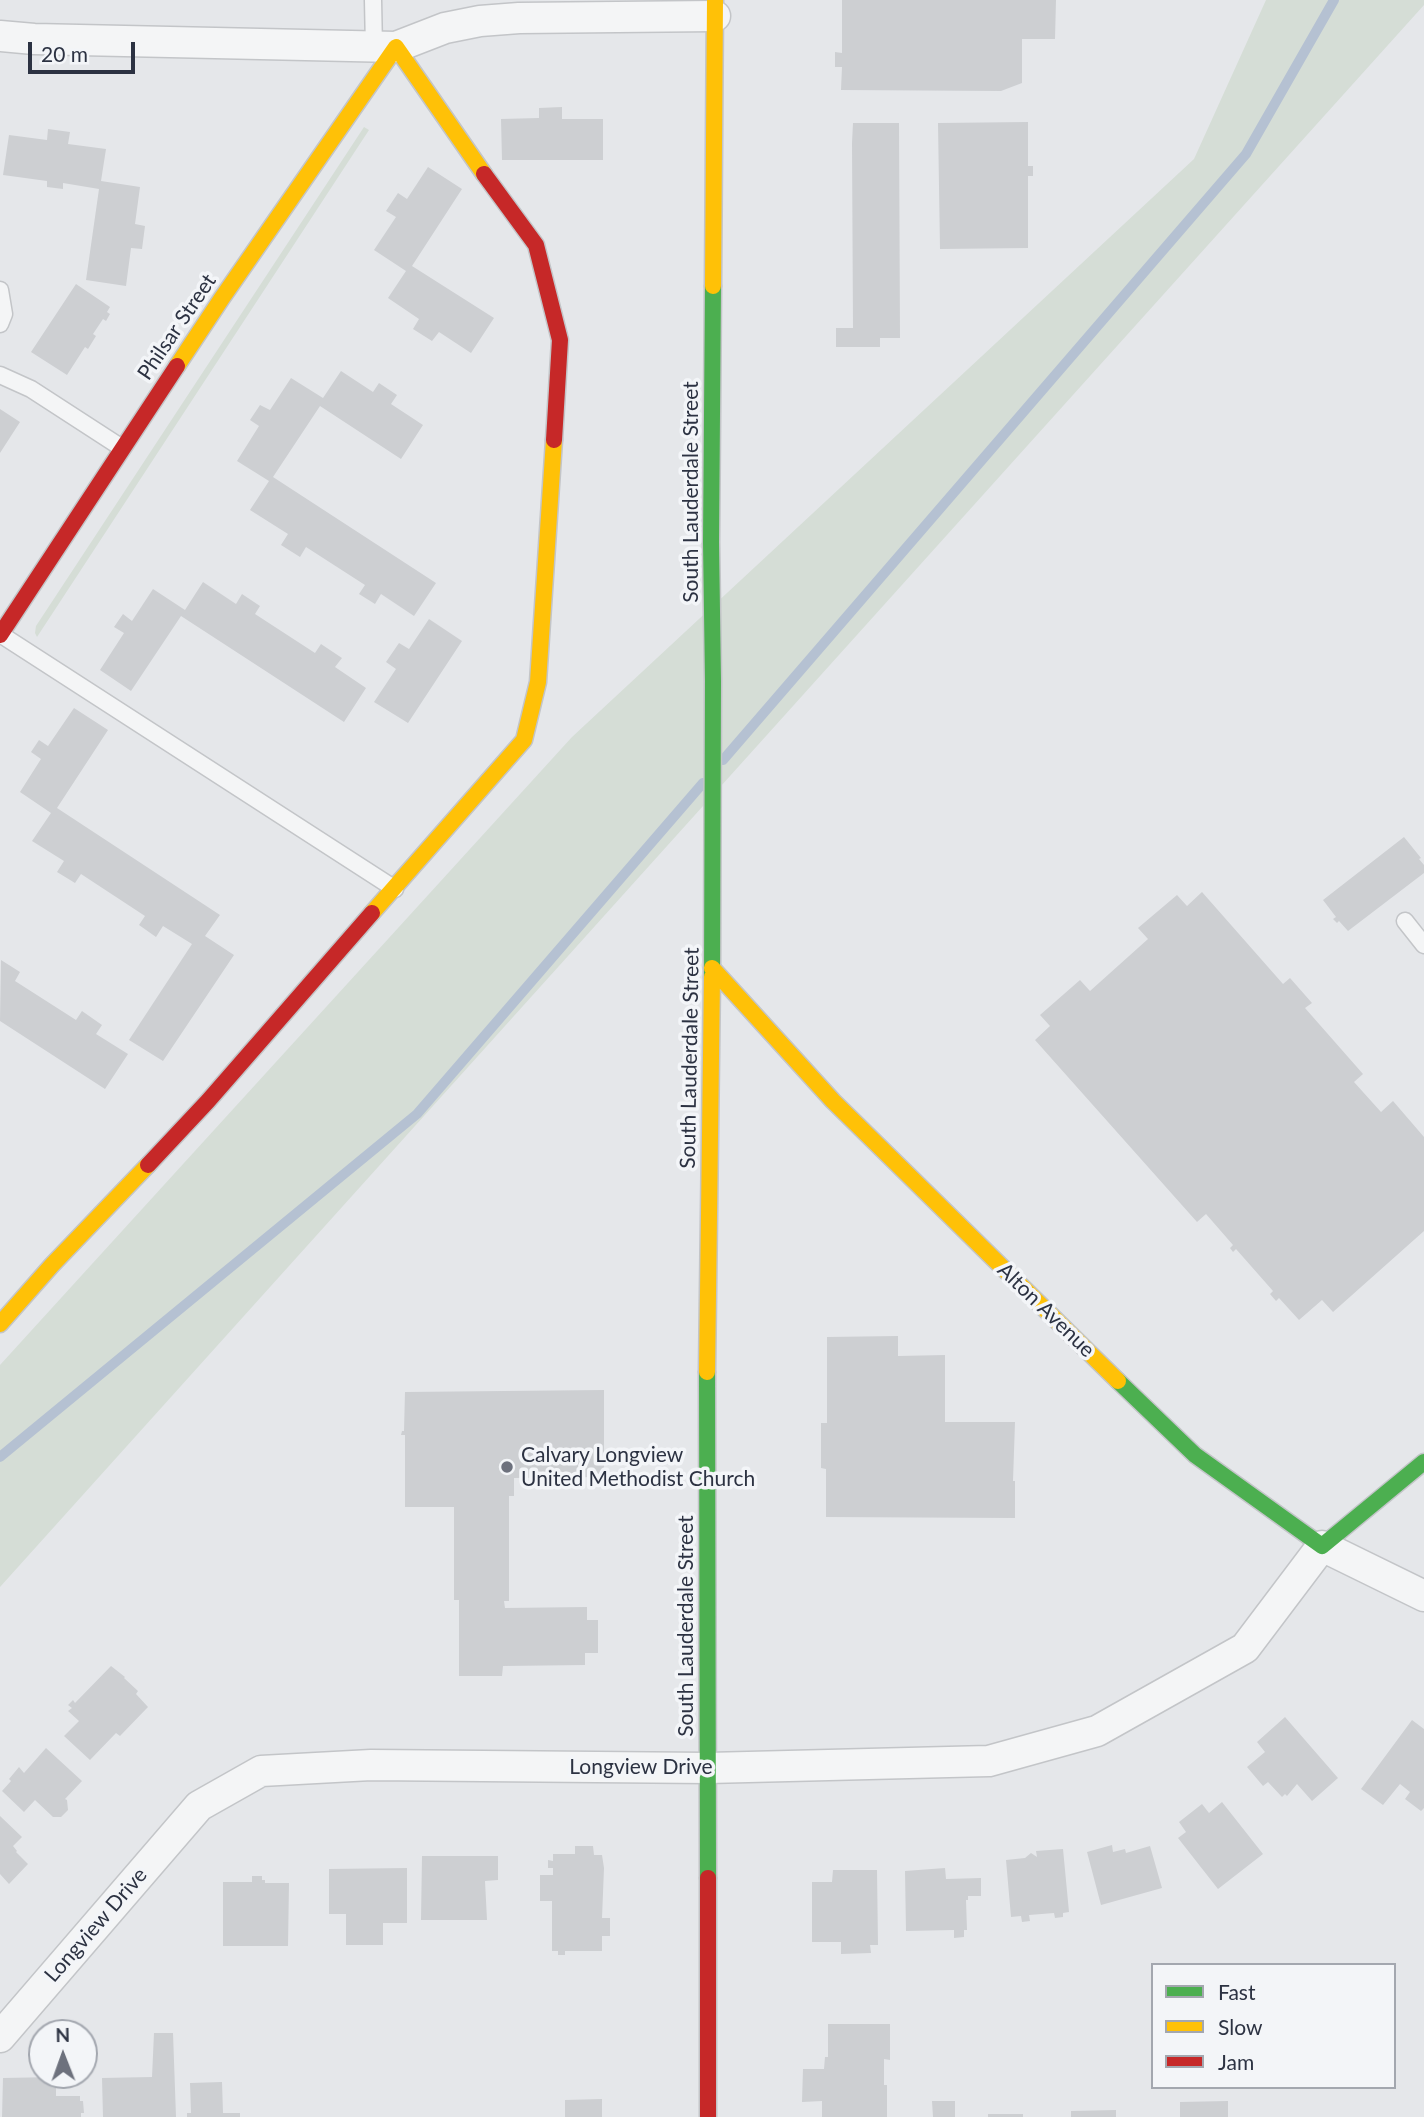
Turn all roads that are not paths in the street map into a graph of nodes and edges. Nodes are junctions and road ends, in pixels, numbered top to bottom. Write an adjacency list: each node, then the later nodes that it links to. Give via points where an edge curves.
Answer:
1 (373, 0): 4 (lane)
2 (715, 8): 4 (street, via 480,21 445,27); 13 (street, South Lauderdale Street)
3 (0, 36): 4 (street)
4 (385, 48): 8 (street, Philsar Street); 10 (street, via 453,130 536,246 560,340 538,682 524,740)
5 (0, 290): 6 (lane, via 5,314)
6 (0, 324)
7 (0, 374): 8 (lane)
8 (122, 448): 9 (street, Philsar Street)
9 (0, 634): 10 (lane)
10 (395, 889): 14 (street, via 208,1101)
11 (1405, 921): 12 (lane)
12 (1424, 945)
13 (712, 968): 16 (street, Alton Avenue, via 833,1101 1195,1455); 18 (street, South Lauderdale Street, via 706,1306)
14 (0, 1324)
15 (1424, 1462): 16 (street)
16 (1322, 1546): 17 (street, Alton Avenue); 18 (street, Longview Drive, via 1245,1648 1097,1731 989,1761)
17 (1424, 1596)
18 (708, 1768): 19 (street, Longview Drive, via 371,1765 261,1771 199,1806); 20 (street, South Lauderdale Street)
19 (0, 2037)
20 (708, 2117)

